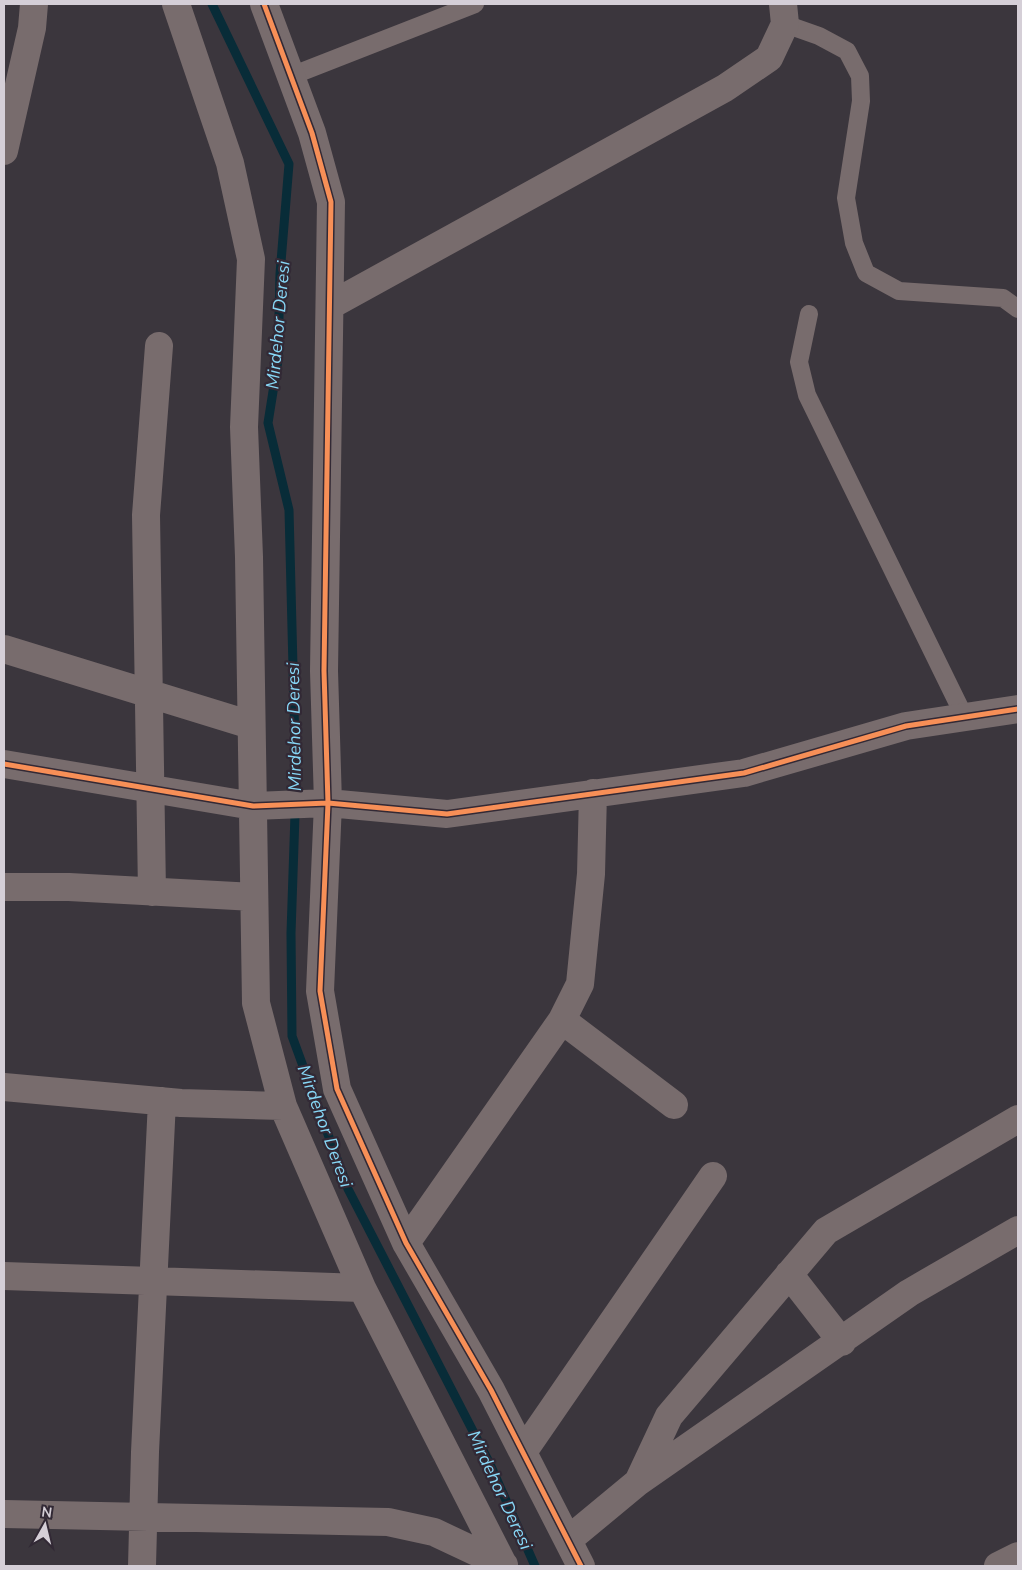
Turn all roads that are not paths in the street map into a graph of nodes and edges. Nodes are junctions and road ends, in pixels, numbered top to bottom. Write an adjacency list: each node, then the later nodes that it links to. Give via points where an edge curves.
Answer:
1 (34, 4): 7 (street, via 32,28)
2 (176, 4): 16 (street, via 230,163 251,259 244,427)
3 (264, 4): 6 (street)
4 (475, 4): 6 (lane)
5 (784, 14): 8 (street, via 769,58 725,88); 9 (lane, via 847,51 860,76 861,101 846,198 854,243 866,273 900,291 1003,298)
6 (291, 76): 8 (street, via 312,133 331,202)
7 (4, 151)
8 (331, 305): 20 (street, via 324,671)
9 (1018, 309)
10 (809, 314): 15 (lane, via 799,362 807,395)
11 (159, 346): 13 (street, via 146,515)
12 (4, 649): 13 (street)
13 (148, 694): 16 (street); 18 (street)
14 (1018, 710): 15 (street)
15 (966, 718): 19 (street, via 906,726 744,773)
16 (251, 725): 21 (street)
17 (4, 764): 18 (street)
18 (150, 790): 21 (street); 23 (street)
19 (593, 793): 20 (street, via 447,814); 25 (street, via 591,874 580,984)
20 (328, 803): 21 (street); 33 (street, via 320,991 337,1089)
21 (253, 806): 24 (street)
22 (4, 888): 23 (street, via 69,887)
23 (152, 892): 24 (street)
24 (254, 897): 28 (street, via 256,1003)
25 (562, 1020): 29 (street); 33 (street)
26 (4, 1086): 27 (street)
27 (162, 1101): 28 (street); 36 (street)
28 (283, 1106): 37 (street)
29 (674, 1106)
30 (1018, 1119): 34 (street, via 826,1231)
31 (713, 1176): 39 (street)
32 (1018, 1230): 38 (street, via 909,1293)
33 (406, 1243): 39 (street)
34 (789, 1274): 38 (street); 40 (street, via 669,1416)
35 (4, 1276): 36 (street)
36 (153, 1280): 37 (street); 42 (street)
37 (362, 1288): 45 (street)
38 (842, 1342): 40 (street)
39 (523, 1452): 43 (street)
40 (638, 1482): 43 (street)
41 (4, 1514): 42 (street)
42 (143, 1516): 44 (street); 45 (street, via 388,1522 434,1532)
43 (568, 1540): 46 (street)
44 (142, 1566)
45 (504, 1566)
46 (581, 1566)

